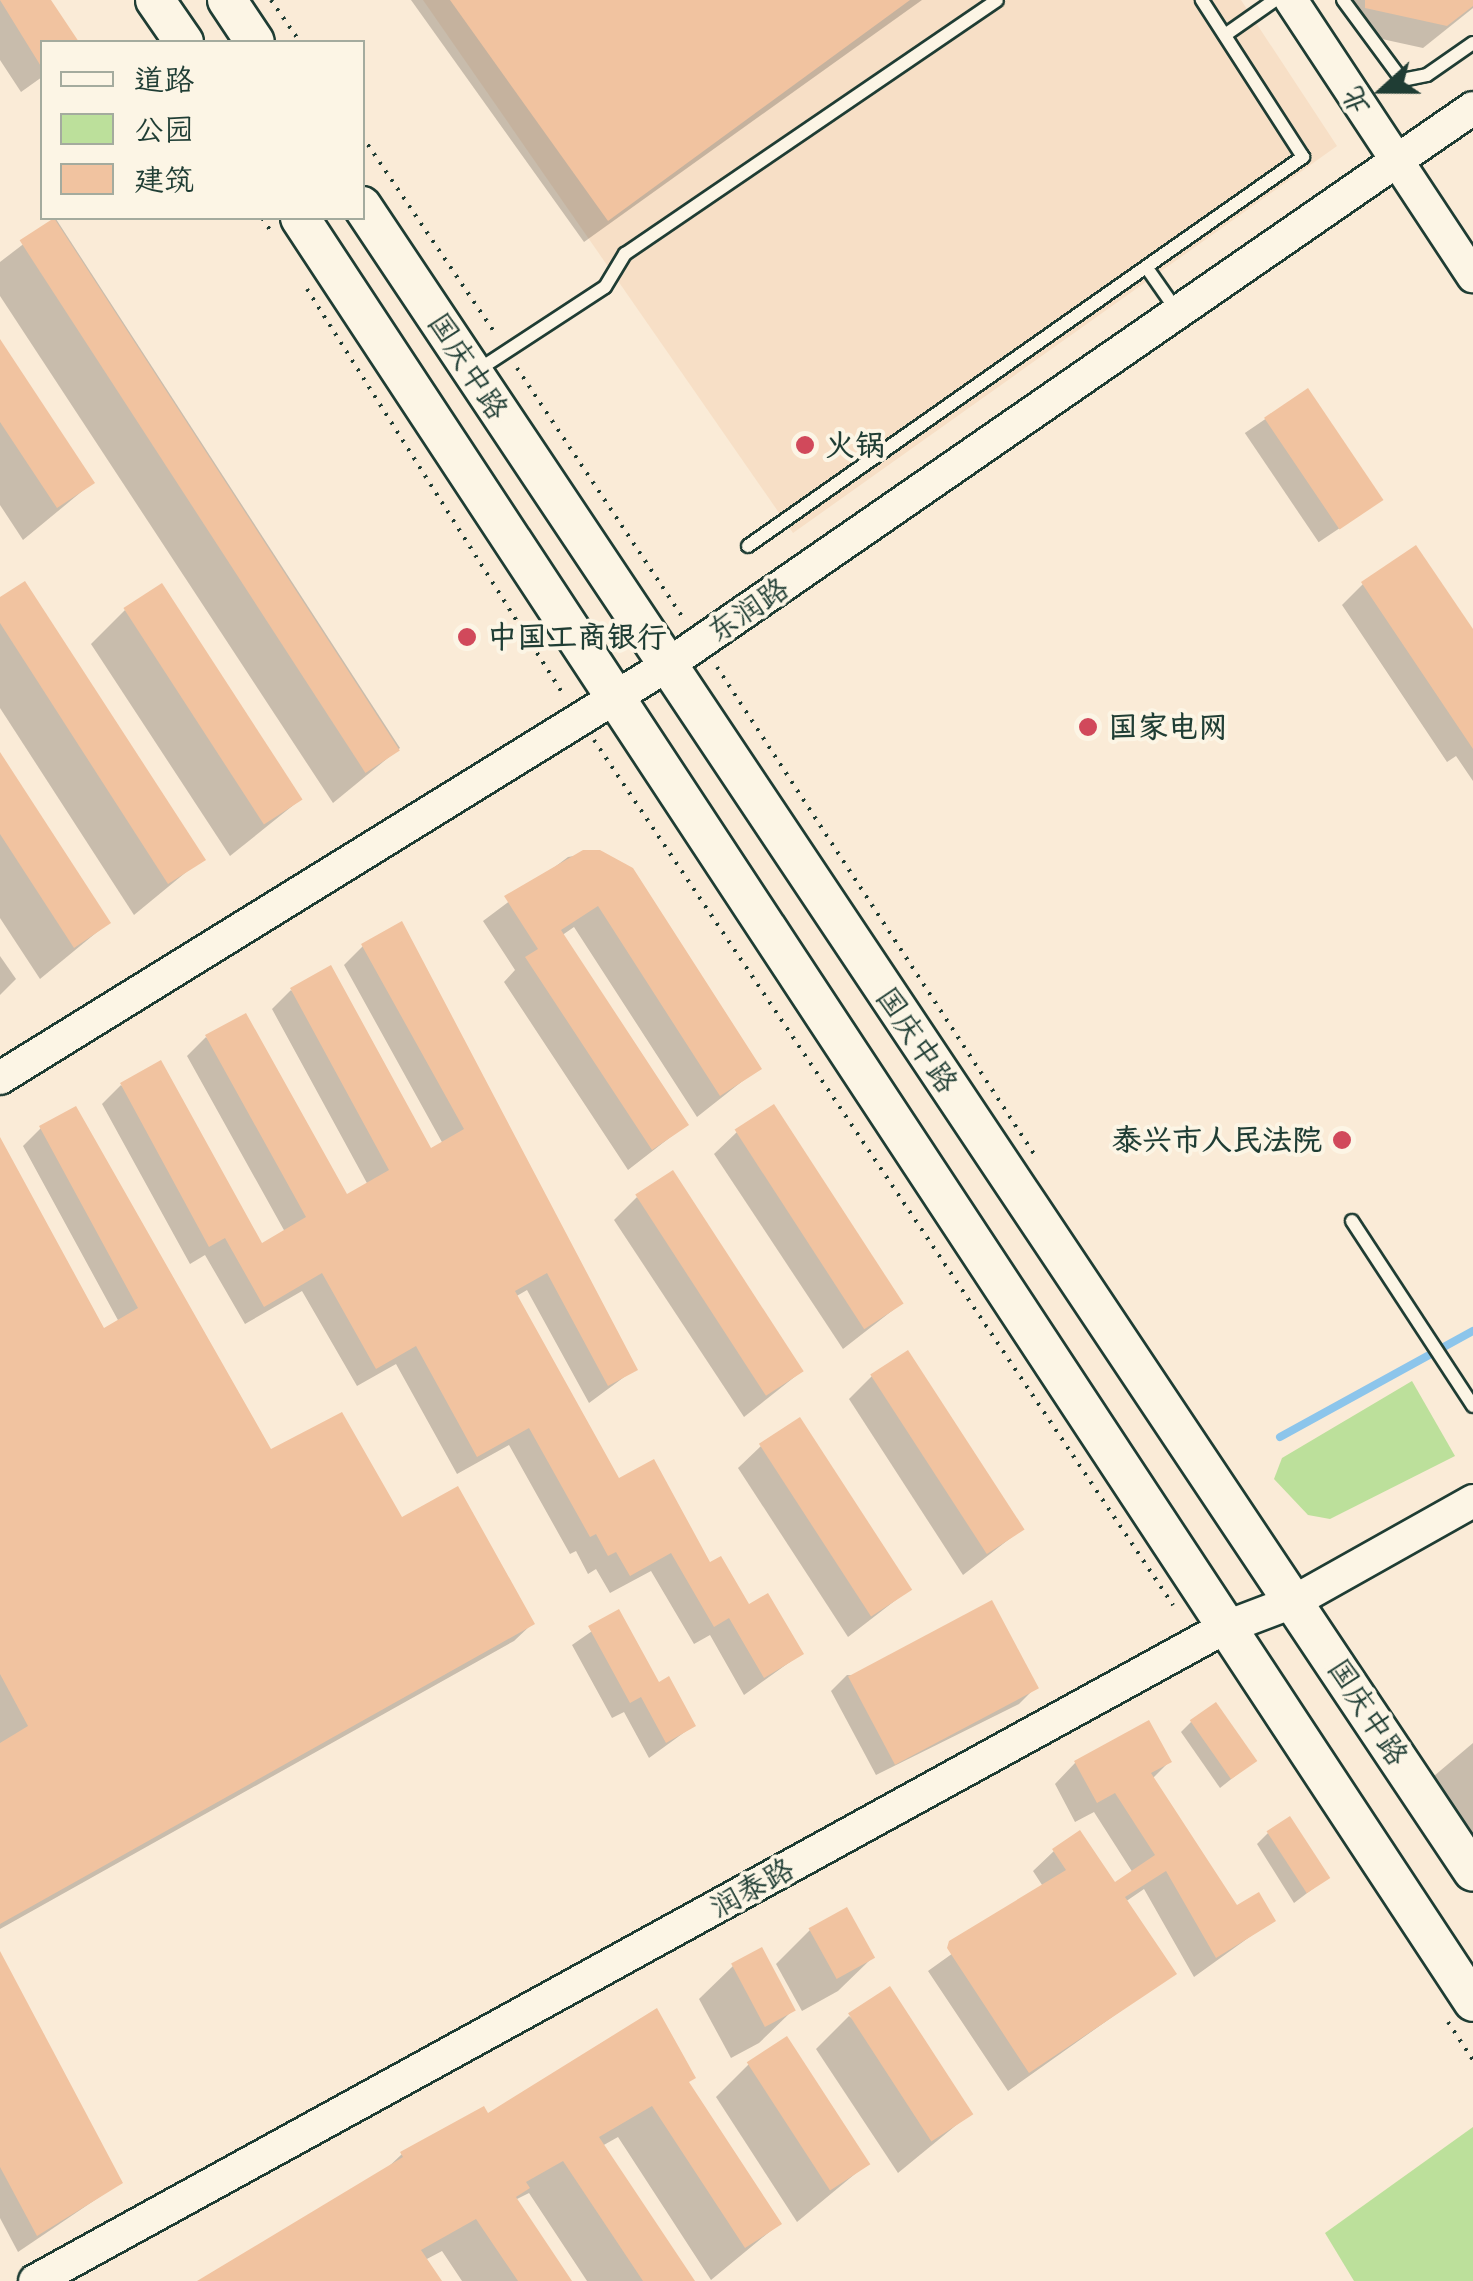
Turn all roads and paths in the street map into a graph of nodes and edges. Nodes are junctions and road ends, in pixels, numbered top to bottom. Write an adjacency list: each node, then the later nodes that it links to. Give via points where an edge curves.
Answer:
1 (156, 0): 10 (main road)
2 (227, 0): 11 (main road)
3 (272, 0): 12 (path)
4 (997, 0): 23 (lane, via 625,254 606,288)
5 (1202, 0): 9 (lane)
6 (1275, 0): 9 (lane)
7 (1291, 0): 16 (street)
8 (1343, 0): 13 (lane, via 1402,80 1428,76)
9 (1225, 35): 19 (lane, via 1303,157)
10 (183, 40)
11 (254, 40)
12 (299, 40)
13 (1473, 43)
14 (1473, 108): 16 (street, 东润路)
15 (365, 140): 23 (path)
16 (1400, 164): 20 (street); 22 (street, 东润路)
17 (365, 211): 24 (main road, 国庆中路)
18 (286, 226): 28 (main road)
19 (1147, 268): 22 (lane); 25 (lane)
20 (1473, 276)
21 (304, 284): 29 (path)
22 (1180, 314): 26 (street, 东润路)
23 (507, 351): 24 (lane); 26 (path)
24 (473, 374): 27 (main road, 国庆中路)
25 (748, 546)
26 (701, 642): 27 (street, 东润路); 31 (path)
27 (666, 666): 28 (street, 东润路); 35 (main road, 国庆中路)
28 (617, 696): 29 (street, 东润路); 36 (main road)
29 (580, 719): 30 (street, 东润路); 36 (path)
30 (0, 1078)
31 (1036, 1157)
32 (1352, 1221): 33 (lane)
33 (1473, 1406)
34 (1473, 1501): 35 (street, 润泰路)
35 (1295, 1601): 36 (street, 润泰路); 37 (main road, 国庆中路)
36 (1211, 1636): 38 (main road); 40 (street, 润泰路)
37 (1473, 1872)
38 (1459, 2009): 39 (path)
39 (1473, 2060)
40 (34, 2281)

